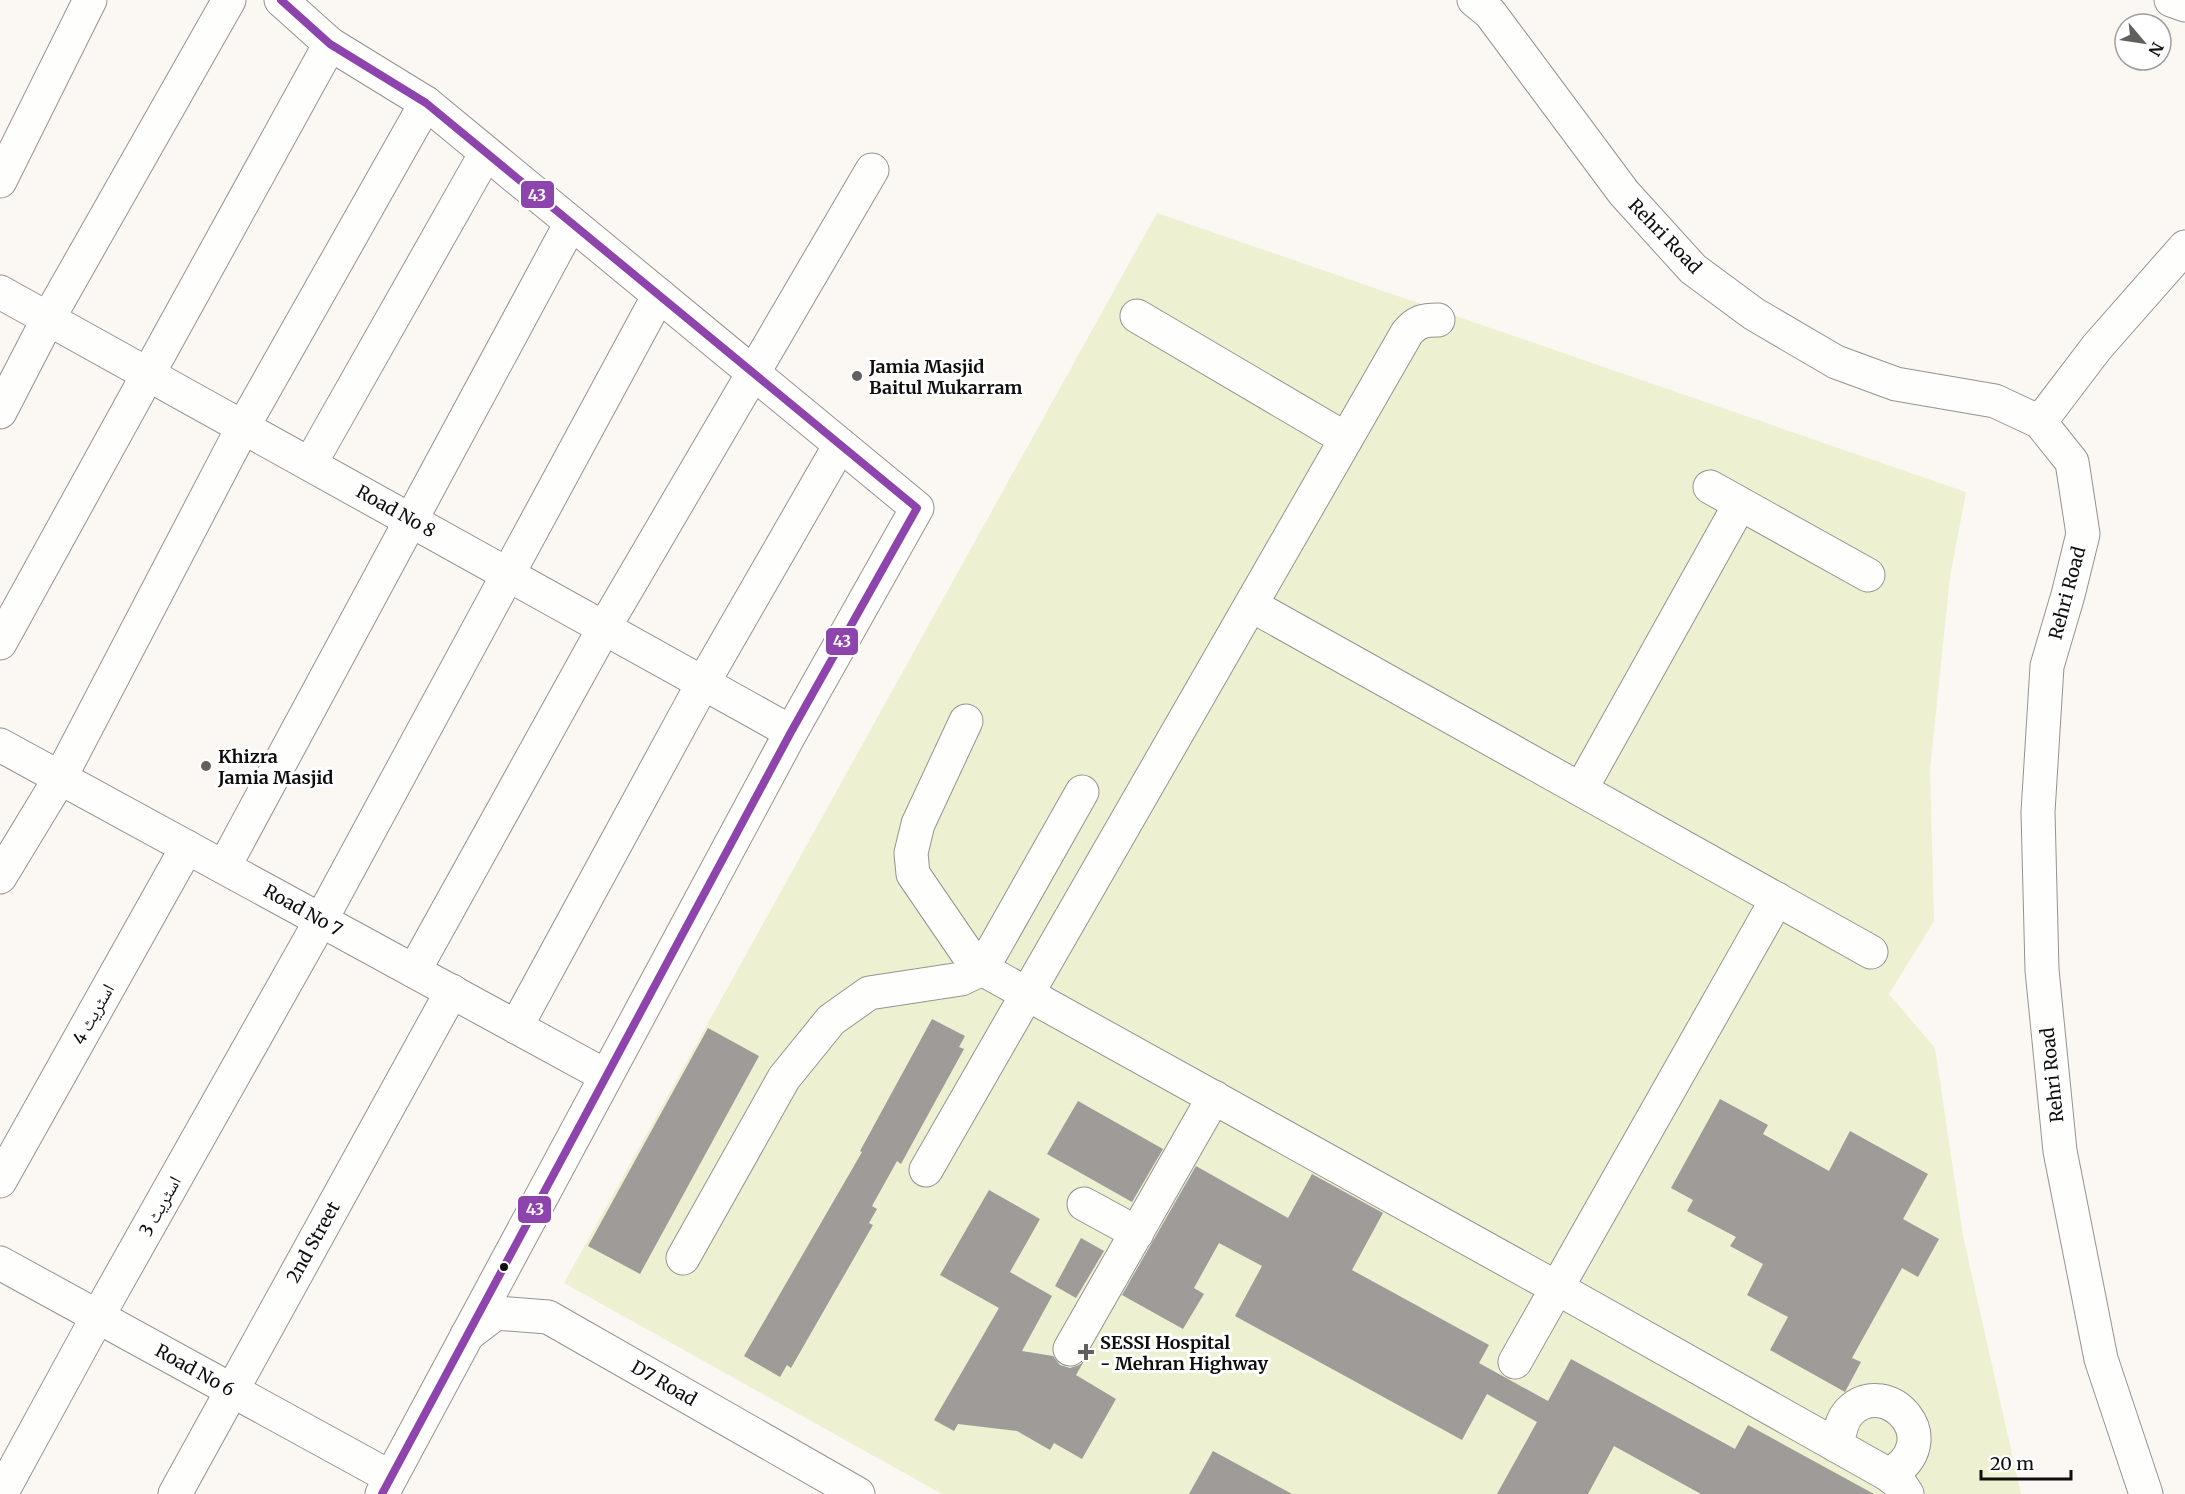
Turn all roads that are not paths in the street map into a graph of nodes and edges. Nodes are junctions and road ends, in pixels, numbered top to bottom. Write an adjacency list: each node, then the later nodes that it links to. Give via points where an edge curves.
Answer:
1 (90, 0): 11 (street)
2 (229, 0): 17 (street)
3 (281, 0): 7 (street)
4 (1474, 0): 22 (street, Rehri Road, via 1490,13 1624,193 1693,269 1754,314 1836,362 1896,384 1995,401)
5 (2171, 0): 6 (street)
6 (2185, 5)
7 (330, 44): 8 (street); 20 (street)
8 (426, 103): 9 (street); 23 (street)
9 (486, 153): 12 (street); 26 (street)
10 (872, 170): 19 (street)
11 (0, 181)
12 (571, 223): 15 (street); 29 (street)
13 (2185, 248): 22 (street, via 2097,346)
14 (0, 292): 17 (street, Road No 8)
15 (659, 296): 19 (street); 30 (street, اسٹریٹ 3)
16 (1137, 316): 24 (street)
17 (48, 319): 20 (street, Road No 8); 21 (street)
18 (1438, 320): 24 (street, via 1422,320 1407,333)
19 (752, 373): 25 (street); 33 (street)
20 (148, 374): 23 (street, Road No 8); 34 (street)
21 (0, 412)
22 (2040, 422): 73 (street, Rehri Road, via 2072,462 2083,534 2047,666 2038,812 2042,970 2060,1151 2101,1359)
23 (243, 427): 26 (street, Road No 8); 39 (street)
24 (1347, 439): 32 (street)
25 (840, 446): 35 (street); 37 (street, D7 Road, via 917,508)
26 (310, 464): 29 (street, Road No 8)
27 (1710, 487): 28 (street)
28 (1740, 504): 31 (street); 40 (street)
29 (411, 519): 30 (street, Road No 8); 43 (street)
30 (507, 574): 33 (street, Road No 8); 46 (street, اسٹریٹ 3)
31 (1868, 575)
32 (1251, 605): 40 (street); 51 (street)
33 (604, 628): 35 (street, Road No 8); 49 (street)
34 (0, 643)
35 (703, 683): 37 (street, Road No 8); 52 (street)
36 (966, 721): 48 (street, via 918,824 911,853 912,874)
37 (791, 732): 53 (street, D7 Road)
38 (0, 745): 39 (street, Road No 7)
39 (60, 778): 42 (street, Road No 7); 44 (street)
40 (1581, 789): 45 (street)
41 (1082, 792): 48 (street)
42 (187, 847): 43 (street, Road No 7); 56 (street, اسٹریٹ 4)
43 (224, 867): 46 (street, Road No 7)
44 (0, 877)
45 (1777, 899): 47 (street); 61 (street)
46 (321, 920): 49 (street, Road No 7); 62 (street, اسٹریٹ 3)
47 (1871, 952)
48 (982, 969): 51 (street); 59 (street, via 961,979 869,993 831,1020 784,1078)
49 (414, 971): 50 (street, Road No 7)
50 (452, 991): 52 (street, Road No 7); 66 (street, 2nd Street)
51 (1028, 994): 54 (street); 55 (street)
52 (516, 1027): 53 (street, Road No 7)
53 (606, 1076): 63 (street, D7 Road)
54 (1214, 1097): 58 (street); 61 (street)
55 (926, 1170)
56 (0, 1181)
57 (1084, 1204): 58 (street)
58 (1137, 1233): 64 (street)
59 (683, 1258)
60 (0, 1263): 62 (street, Road No 6)
61 (1557, 1288): 65 (street); 67 (street)
62 (98, 1316): 66 (street, Road No 6); 70 (street, اسٹریٹ 3)
63 (465, 1335): 69 (street, D7 Road); 72 (street, D7 Road, via 496,1313 548,1317)
64 (1070, 1349)
65 (1515, 1362)
66 (231, 1389): 69 (street, Road No 6); 71 (street, 2nd Street)
67 (1837, 1446): 68 (street); 68 (street, via 1841,1426 1850,1411 1864,1403 1881,1401 1897,1407 1909,1419 1914,1436 1912,1453)
68 (1898, 1485)
69 (386, 1486)
70 (1, 1494)
71 (175, 1494)
72 (858, 1494)
73 (2146, 1494)

